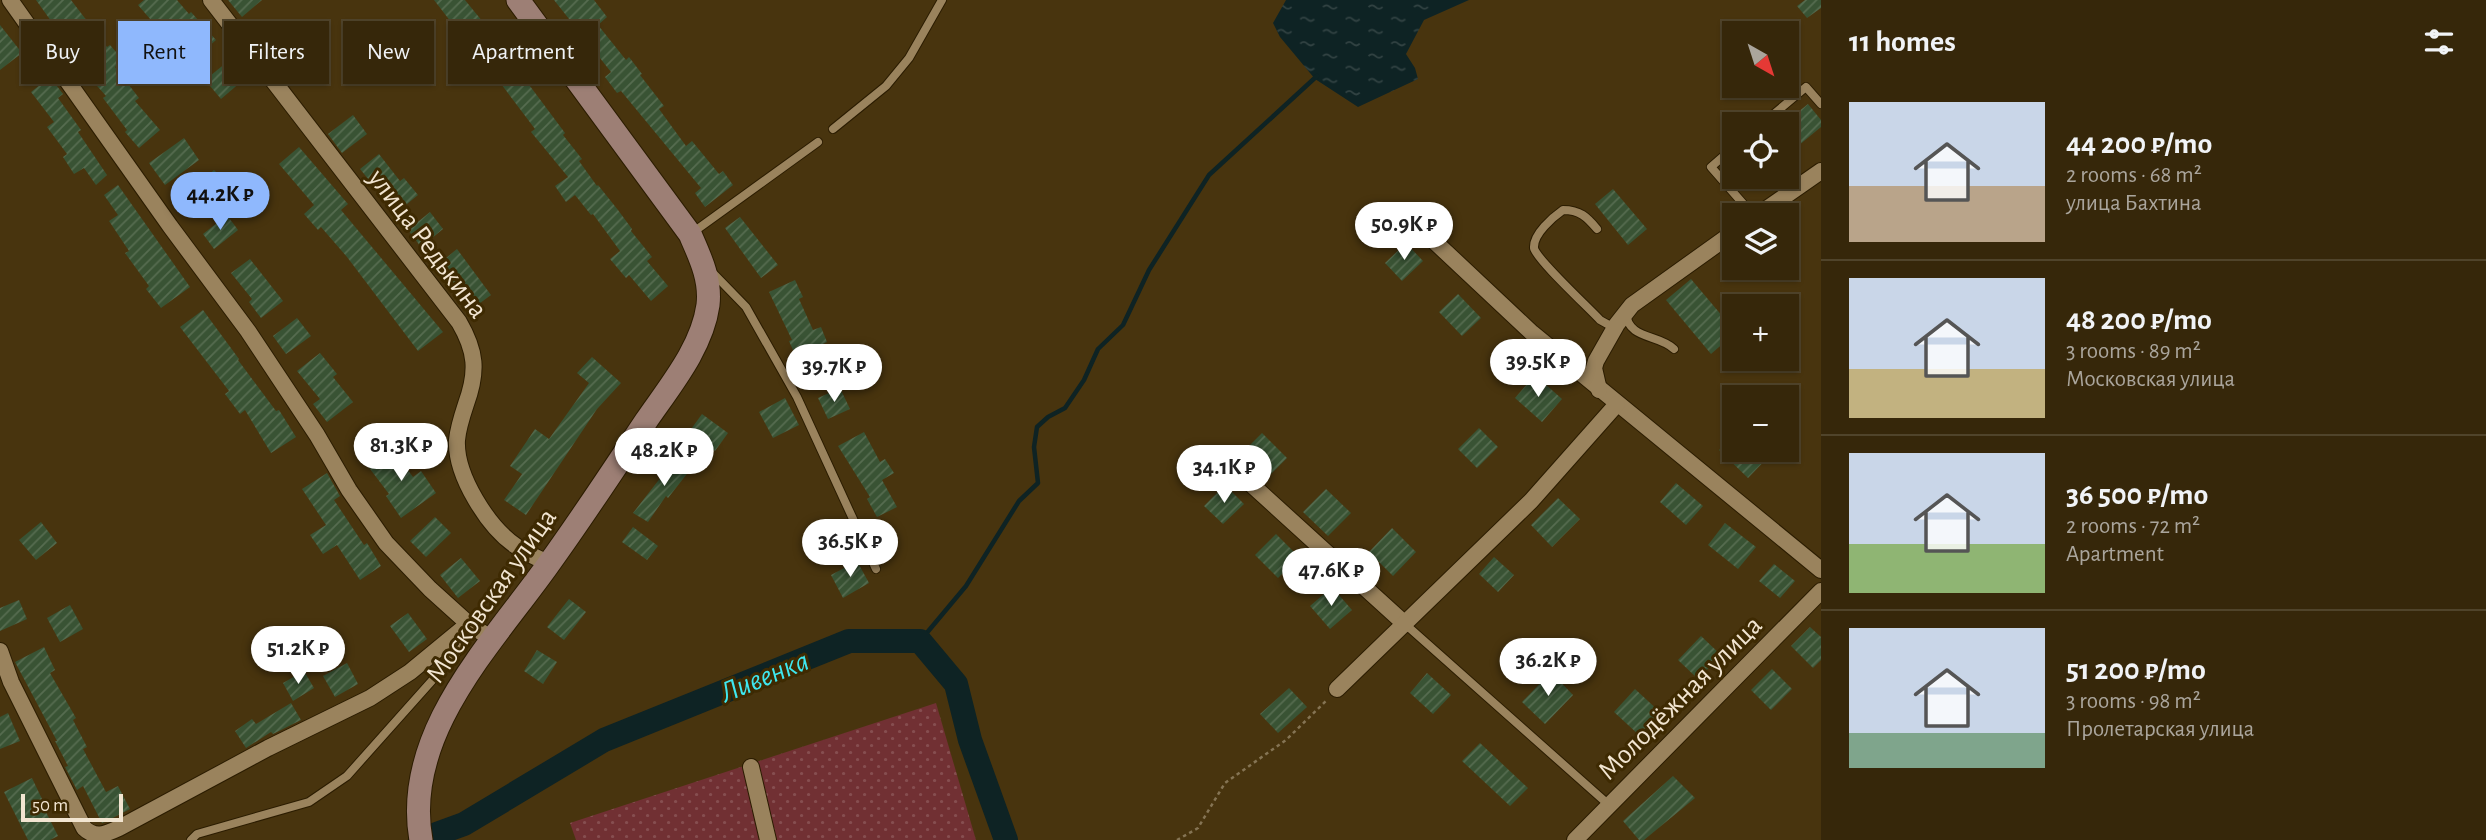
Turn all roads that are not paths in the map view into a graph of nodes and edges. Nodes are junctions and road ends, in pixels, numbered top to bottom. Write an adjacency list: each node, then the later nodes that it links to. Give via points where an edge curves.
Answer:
1 (10, 0): 31 (street, via 248,331 386,543)
2 (211, 0): 26 (street, улица Редькина, via 459,322 470,341 474,362 456,443 464,474 498,529 516,546)
3 (517, 0): 17 (street, Московская улица)
4 (942, 0): 7 (lane, via 909,58 886,86)
5 (1821, 104): 6 (lane, via 1806,87)
6 (1776, 112)
7 (833, 129)
8 (818, 142): 17 (lane)
9 (1722, 157): 11 (lane, via 1711,167)
10 (1821, 171): 14 (street)
11 (1722, 179)
12 (1732, 189): 13 (lane)
13 (1745, 203)
14 (1774, 203)
15 (1418, 226): 23 (street)
16 (1597, 229): 21 (lane, via 1584,215 1563,210 1547,224 1534,247 1541,260 1600,320)
17 (690, 234): 19 (street, Московская улица)
18 (1722, 241): 20 (street)
19 (704, 264): 26 (street, Московская улица, via 708,302 696,341); 27 (lane, Московская улица, via 746,307 797,397)
20 (1626, 310): 21 (street); 22 (lane, via 1634,330 1664,340)
21 (1617, 324): 23 (street, via 1594,368)
22 (1674, 349)
23 (1599, 390): 24 (street)
24 (1617, 404): 28 (street); 30 (street, via 1531,501)
25 (1219, 455): 30 (street)
26 (549, 564): 32 (street, Московская улица)
27 (876, 569)
28 (1821, 570)
29 (1821, 591): 36 (street, Молодёжная улица)
30 (1405, 624): 34 (street); 36 (lane)
31 (471, 626): 32 (street); 33 (street, via 370,698 99,835 84,828); 38 (lane, via 462,648 347,776 309,802 197,834)
32 (493, 639): 37 (street, Московская улица, via 442,718 426,755)
33 (0, 651)
34 (1338, 689)
35 (751, 767): 39 (street)
36 (1609, 805): 40 (street, Молодёжная улица)
37 (419, 832)
38 (191, 840)
39 (768, 840)
40 (1575, 840)

